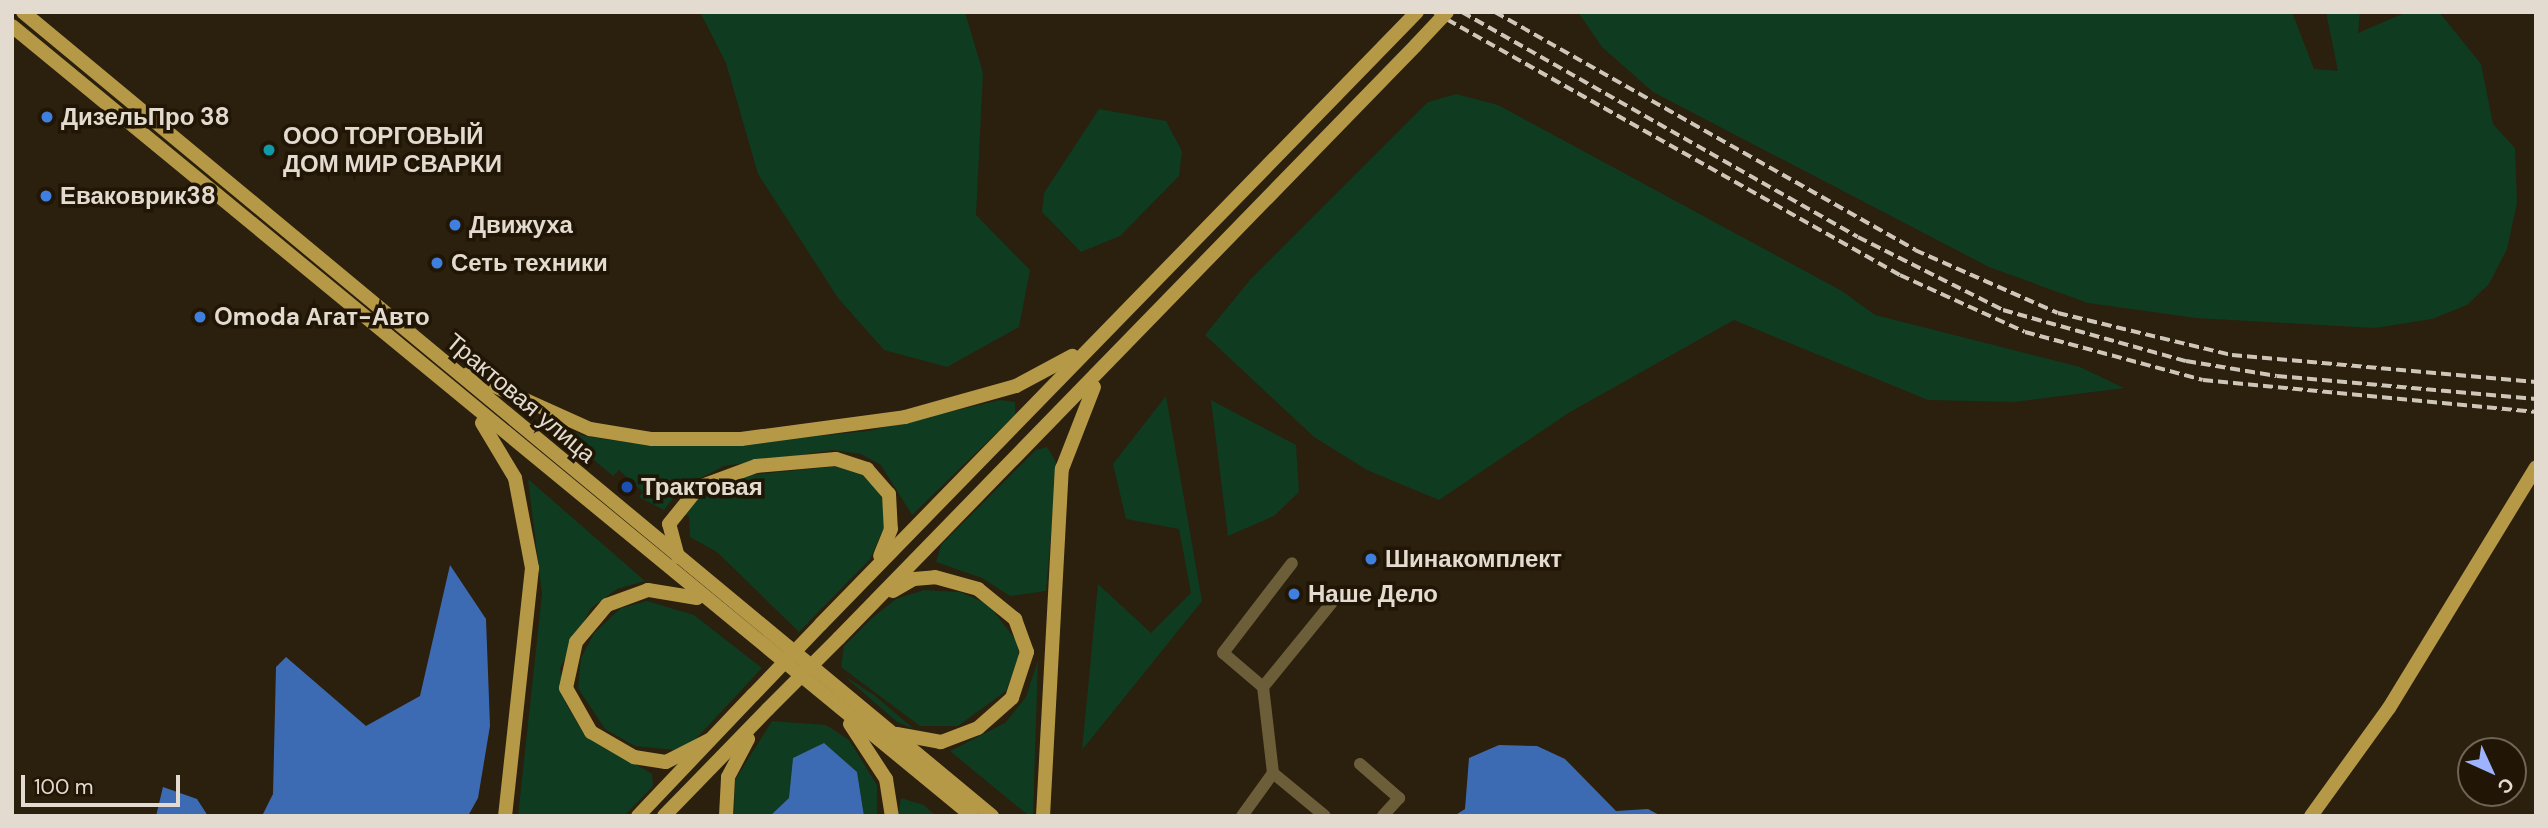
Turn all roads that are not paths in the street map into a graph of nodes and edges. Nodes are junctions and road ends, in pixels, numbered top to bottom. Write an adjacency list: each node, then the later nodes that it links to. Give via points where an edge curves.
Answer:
1 (23, 12): 7 (main road, Трактовая улица)
2 (1417, 12): 5 (main road)
3 (1447, 12): 6 (main road, bridge)
4 (12, 26): 8 (main road, Трактовая улица)
5 (1128, 307): 7 (main road, via 1062,363 1016,386 847,428 741,439 652,439 590,429 489,386); 14 (main road)
6 (1147, 324): 15 (main road); 30 (main road, via 1087,397 1063,461)
7 (433, 354): 10 (main road, Трактовая улица)
8 (458, 396): 13 (main road, Трактовая улица); 23 (main road, via 512,470 531,553 529,633)
9 (2532, 472): 34 (main road, via 2389,708)
10 (679, 559): 14 (main road, via 670,518 704,484 773,463 842,459 862,465 889,494 890,535 880,557); 19 (main road, Трактовая улица)
11 (1292, 563): 16 (street, via 1223,653)
12 (1334, 600): 16 (street)
13 (708, 602): 17 (main road, Трактовая улица); 20 (main road, via 654,589 616,600 588,624 566,679 571,705 584,724 624,753 666,762)
14 (821, 624): 20 (main road, bridge)
15 (839, 638): 18 (main road, bridge); 19 (main road, via 901,585 927,577 987,594 1021,628 1027,652 1021,681 988,721 951,741)
16 (1263, 687): 22 (street)
17 (834, 704): 27 (main road, via 887,779); 28 (main road, Трактовая улица)
18 (768, 709): 25 (main road); 26 (main road, via 728,777)
19 (888, 730): 29 (main road, Трактовая улица)
20 (709, 740): 24 (main road)
21 (1360, 764): 33 (street, via 1399,798)
22 (1273, 773): 31 (street); 32 (street)
23 (505, 816)
24 (638, 816)
25 (664, 816)
26 (726, 816)
27 (891, 816)
28 (972, 816)
29 (992, 816)
30 (1043, 816)
31 (1242, 816)
32 (1325, 816)
33 (1383, 816)
34 (2311, 816)

